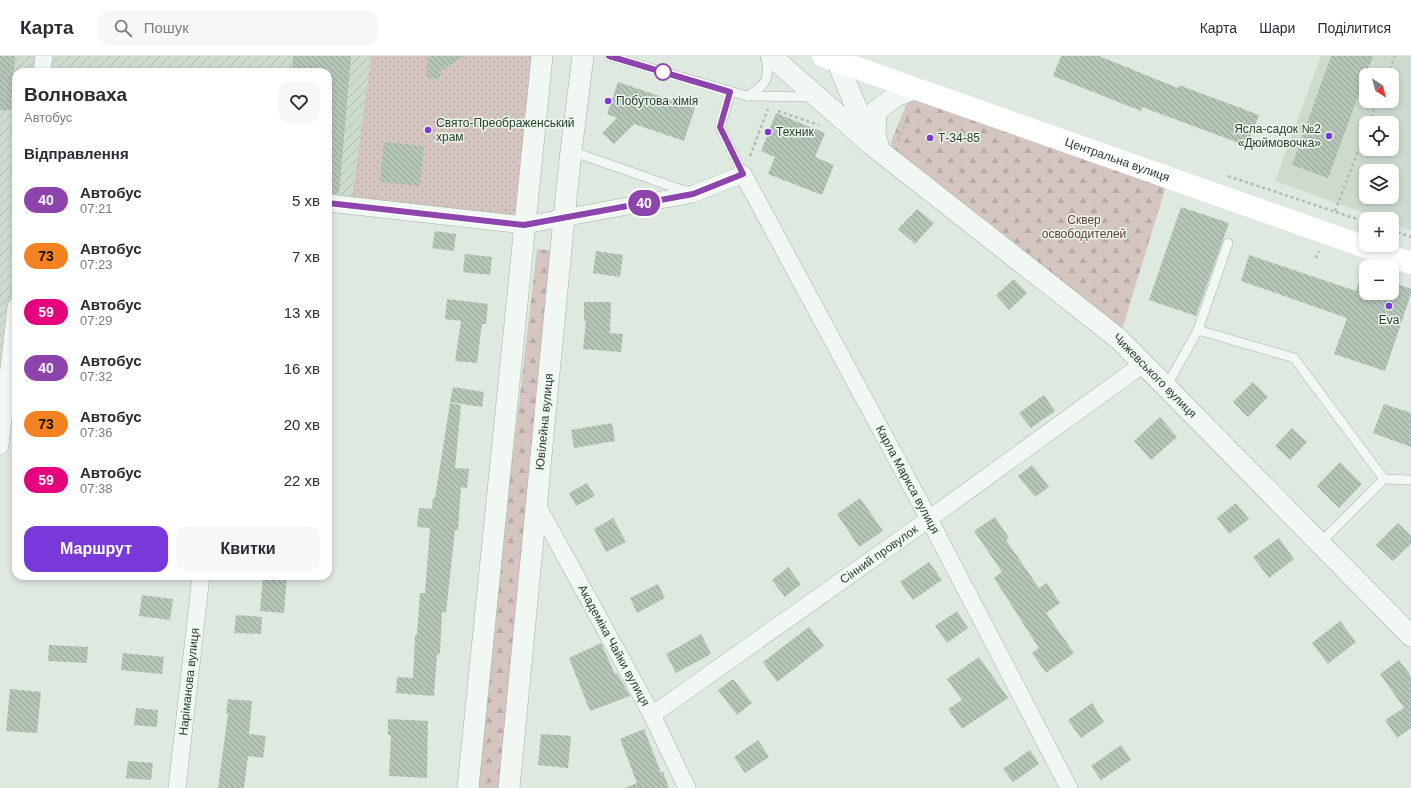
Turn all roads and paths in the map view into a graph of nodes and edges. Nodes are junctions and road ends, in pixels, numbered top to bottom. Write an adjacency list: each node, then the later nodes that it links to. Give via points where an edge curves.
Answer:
1 (44, 56): 9 (street)
2 (542, 56): 26 (street)
3 (583, 56): 21 (street, Ювілейна вулиця)
4 (609, 56): 12 (lane)
5 (766, 56): 13 (lane, via 769,72 763,86)
6 (770, 56): 14 (street, Чижевського вулиця)
7 (1395, 56): 10 (path)
8 (830, 59): 11 (main road, Центральна вулиця); 19 (street)
9 (42, 68)
10 (1391, 68)
11 (916, 88): 19 (street, via 896,96 876,111 875,134); 27 (main road, Центральна вулиця)
12 (730, 92): 13 (lane); 22 (lane, via 720,127)
13 (747, 96): 14 (lane)
14 (817, 97): 19 (street, Чижевського вулиця)
15 (769, 108): 22 (path)
16 (911, 109): 19 (path)
17 (776, 110): 18 (path)
18 (821, 126)
19 (882, 147): 35 (street, Чижевського вулиця, via 1119,339)
20 (1359, 148): 27 (path)
21 (571, 151): 23 (lane); 25 (street, Ювілейна вулиця)
22 (743, 174): 23 (street); 41 (street, Карла Маркса вулиця)
23 (693, 194): 25 (street)
24 (332, 203): 26 (street)
25 (564, 218): 26 (street); 40 (street, Ювілейна вулиця)
26 (524, 225): 47 (street)
27 (1326, 233): 31 (path); 32 (main road, Центральна вулиця)
28 (1399, 233): 29 (path)
29 (1411, 237)
30 (1228, 243): 33 (lane)
31 (1316, 258)
32 (1411, 263)
33 (1198, 330): 36 (lane); 38 (lane, via 1294,358)
34 (12, 342): 37 (street)
35 (1143, 364): 36 (street, Чижевського вулиця); 41 (street, Сінний провулок)
36 (1166, 387): 42 (street, Чижевського вулиця)
37 (0, 446)
38 (1384, 479): 39 (lane); 42 (lane)
39 (1411, 480)
40 (537, 505): 45 (street, Академіка Чайки вулиця); 48 (street, Ювілейна вулиця)
41 (929, 519): 45 (street, Сінний провулок); 50 (street, Карла Маркса вулиця)
42 (1320, 544): 44 (street, Чижевського вулиця)
43 (202, 580): 46 (street, Наріманова вулиця)
44 (1411, 636)
45 (652, 715): 49 (street, Академіка Чайки вулиця)
46 (177, 788)
47 (468, 788)
48 (509, 788)
49 (687, 788)
50 (1069, 788)

